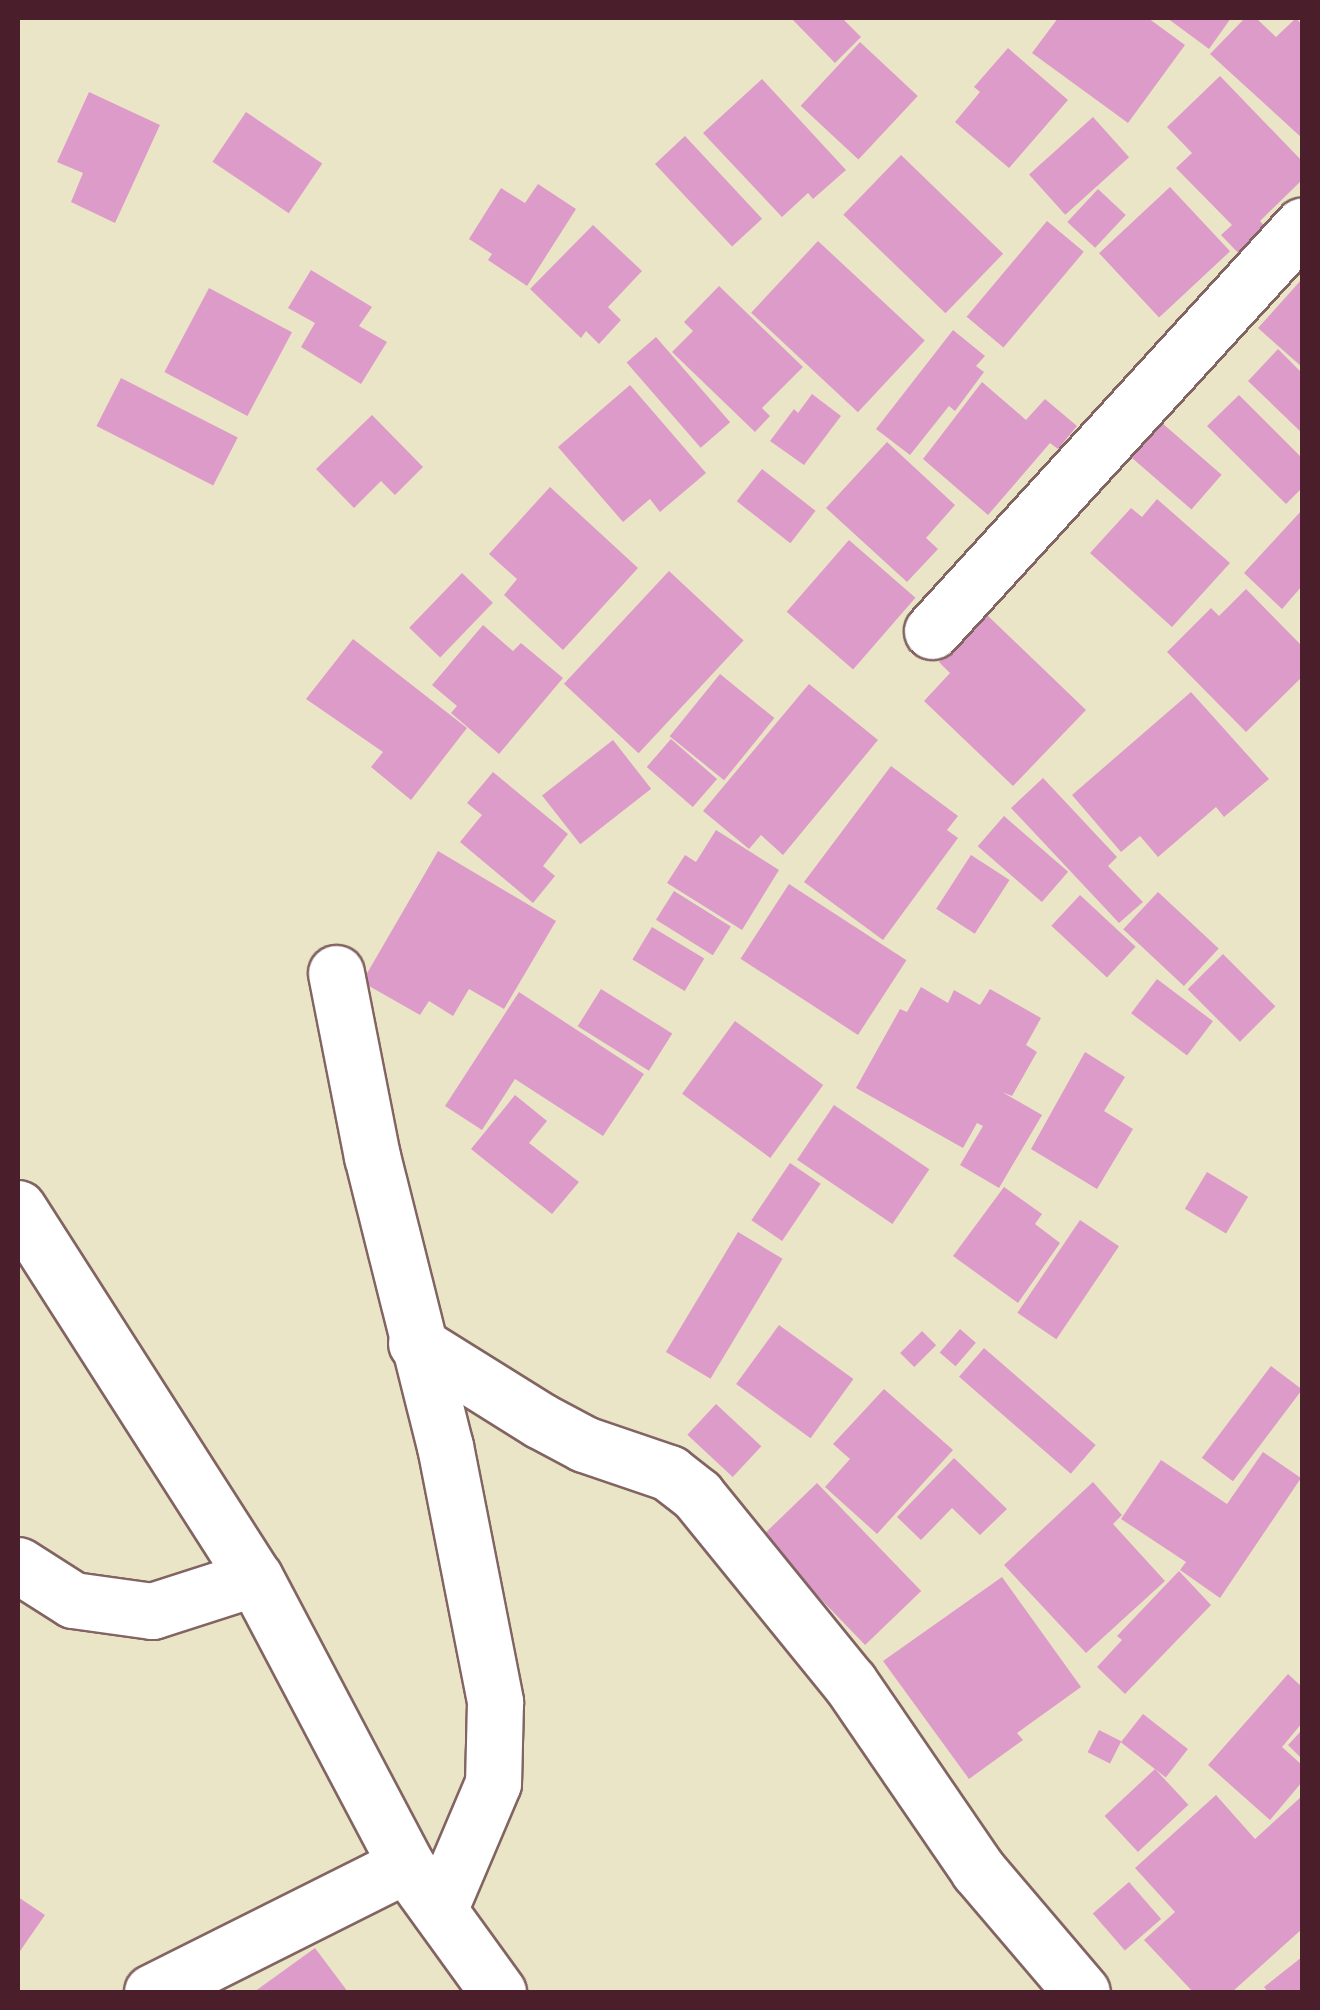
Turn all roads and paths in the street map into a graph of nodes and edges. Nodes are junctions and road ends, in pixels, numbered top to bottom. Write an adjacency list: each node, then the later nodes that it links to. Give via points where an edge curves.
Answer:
1 (1302, 226): 2 (street)
2 (932, 631)
3 (336, 973): 5 (street)
4 (18, 1208): 7 (street)
5 (416, 1343): 9 (street, via 445,1446 495,1702 494,1783); 12 (street, via 541,1421 584,1444 669,1473 697,1495 850,1683 978,1870)
6 (18, 1565): 7 (street, via 72,1600 152,1611)
7 (255, 1578): 8 (street)
8 (406, 1865): 9 (street); 10 (street)
9 (439, 1910): 11 (street)
10 (152, 1992)
11 (498, 1992)
12 (1082, 1992)

